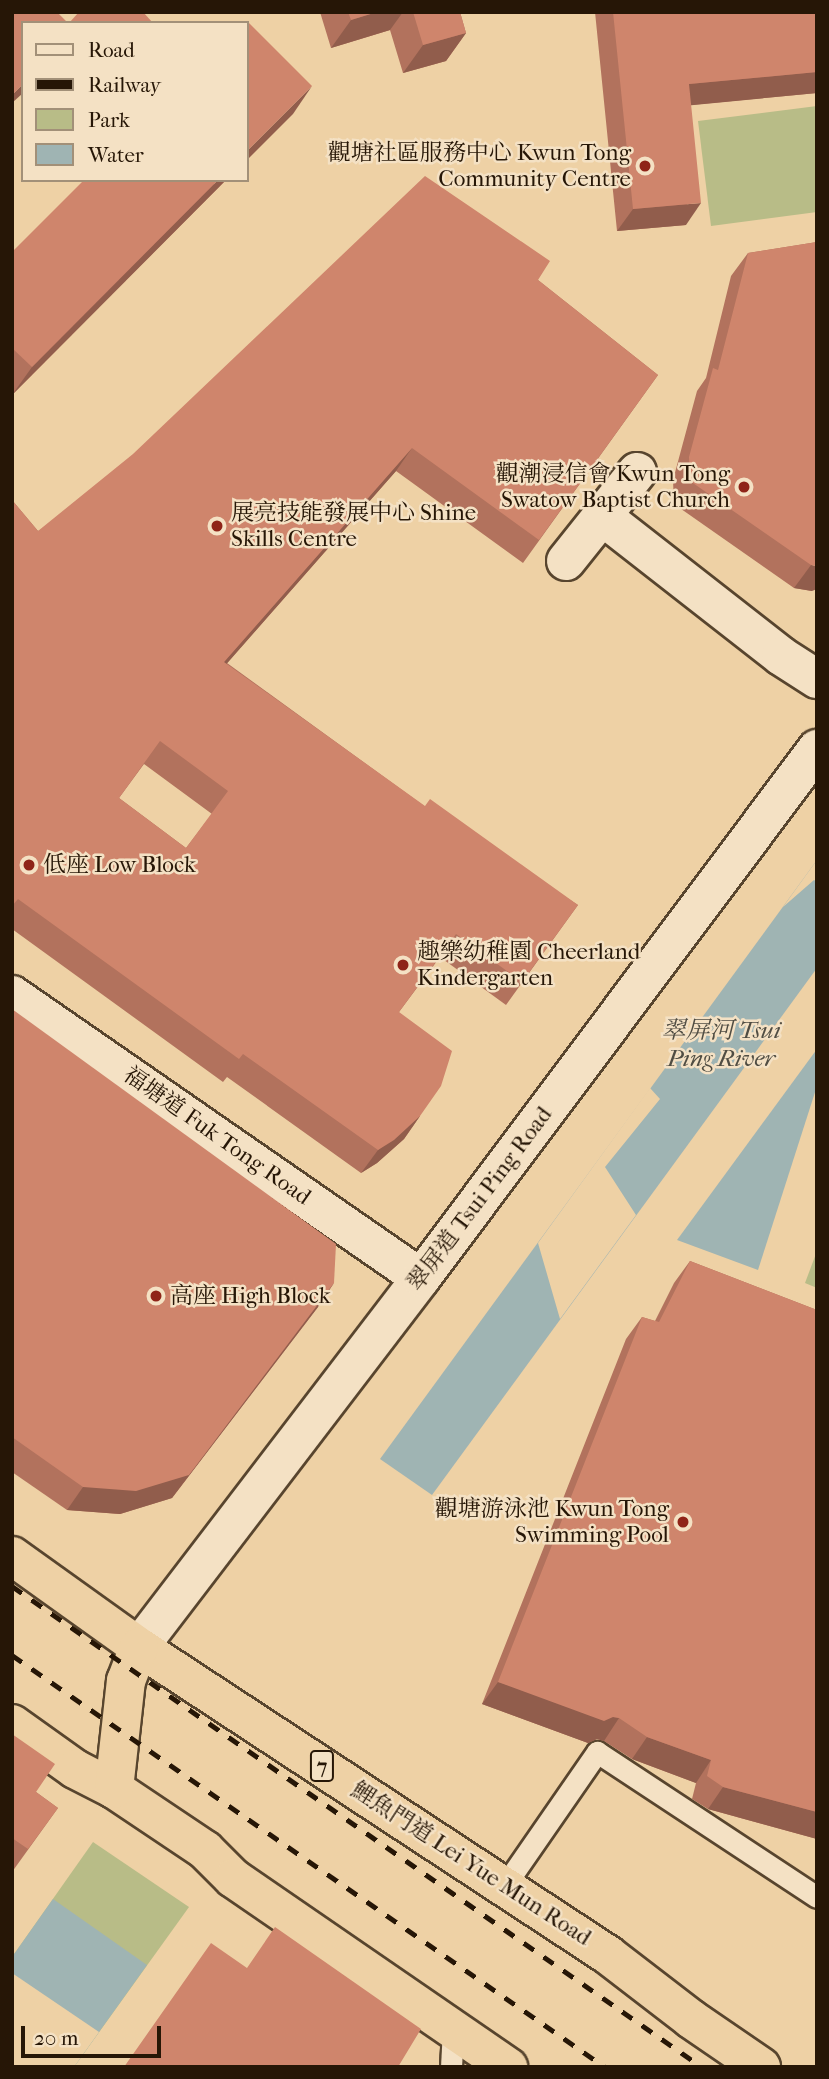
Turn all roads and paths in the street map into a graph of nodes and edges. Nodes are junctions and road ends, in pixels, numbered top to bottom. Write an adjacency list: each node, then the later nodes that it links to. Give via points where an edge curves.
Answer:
1 (637, 472): 2 (street)
2 (602, 516): 3 (street); 4 (street)
3 (566, 561)
4 (817, 679)
5 (817, 750): 7 (street, 翠屏道 Tsui Ping Road)
6 (12, 995): 7 (street, 福塘道 Fuk Tong Road)
7 (421, 1278): 9 (street, 翠屏道 Tsui Ping Road)
8 (12, 1556): 9 (highway, 7)
9 (139, 1647): 11 (highway, via 126,1681); 12 (highway, 鯉魚門道 Lei Yue Mun Road / 7)
10 (12, 1724): 11 (highway, via 75,1769)
11 (114, 1789): 14 (highway, via 205,1850 233,1878)
12 (505, 1885): 13 (lane, via 597,1752); 17 (highway, 鯉魚門道 Lei Yue Mun Road / 7)
13 (817, 1897)
14 (453, 2028): 15 (lane); 16 (highway)
15 (452, 2067)
16 (508, 2067)
17 (761, 2067)

